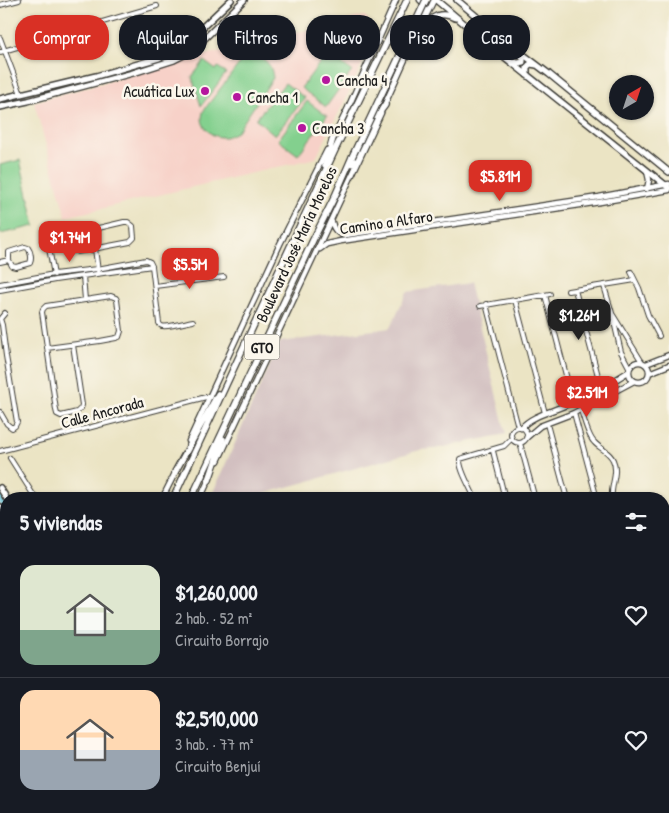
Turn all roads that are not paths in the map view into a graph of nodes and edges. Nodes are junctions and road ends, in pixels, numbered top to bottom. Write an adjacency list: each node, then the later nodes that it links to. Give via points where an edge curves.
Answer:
1 (19, 0): 12 (street)
2 (231, 0): 31 (main road, via 188,41 159,58)
3 (244, 0): 34 (main road, via 198,45 174,60)
4 (396, 0): 15 (street)
5 (402, 0): 15 (street)
6 (408, 0): 40 (main road, Boulevard José María Morelos / GTO)
7 (420, 0): 16 (street, via 426,8)
8 (426, 0): 43 (main road, Boulevard José María Morelos / GTO, bridge)
9 (435, 0): 17 (street); 20 (main road)
10 (457, 0): 14 (main road)
11 (461, 0): 14 (main road)
12 (0, 5)
13 (157, 6): 23 (street)
14 (466, 8): 18 (main road)
15 (391, 13): 35 (street)
16 (425, 15)
17 (427, 15)
18 (474, 15)
19 (453, 17): 20 (main road)
20 (460, 21): 21 (main road)
21 (463, 23)
22 (0, 38): 23 (street)
23 (2, 51): 31 (street)
24 (405, 60): 33 (street)
25 (507, 60): 30 (main road)
26 (509, 60): 27 (main road, via 521,64)
27 (523, 60)
28 (530, 60): 29 (main road)
29 (537, 65): 30 (main road, via 528,65); 36 (main road)
30 (527, 75): 37 (main road)
31 (21, 95): 32 (main road)
32 (0, 99)
33 (385, 105): 43 (main road); 46 (street)
34 (0, 107)
35 (333, 138): 40 (main road); 90 (street)
36 (659, 163): 38 (main road); 39 (main road, via 660,173)
37 (646, 170): 39 (main road); 42 (street)
38 (669, 172)
39 (652, 174): 41 (main road)
40 (319, 185): 88 (main road, Boulevard José María Morelos / GTO)
41 (668, 187): 42 (street, Camino a Alfaro); 44 (street, Camino a Alfaro, via 600,202)
42 (647, 189): 44 (street, Camino a Alfaro)
43 (335, 196): 96 (main road, Boulevard José María Morelos / GTO)
44 (515, 212): 45 (street, Camino a Alfaro); 47 (street, Camino a Alfaro)
45 (444, 220): 46 (street, Camino a Alfaro, via 345,235 335,230); 47 (street)
46 (331, 221): 50 (street)
47 (445, 226): 50 (street, Camino a Alfaro, via 327,244)
48 (46, 232): 57 (street)
49 (95, 249): 49 (street, via 133,240 133,226 124,222 70,238 75,252); 54 (street)
50 (317, 252): 107 (street)
51 (9, 260): 51 (street, via 10,251 25,247 30,250 29,264 14,267); 52 (street)
52 (0, 262)
53 (152, 266): 54 (street); 54 (street, via 146,260); 62 (street)
54 (98, 271): 56 (street)
55 (631, 272): 60 (street)
56 (82, 273): 57 (street); 59 (street); 69 (street)
57 (54, 274): 59 (street); 61 (street)
58 (224, 276): 62 (street)
59 (55, 280): 64 (street)
60 (635, 280): 63 (street); 77 (street)
61 (0, 284)
62 (155, 286): 76 (street, via 160,325)
63 (604, 286): 65 (street); 74 (street)
64 (0, 290)
65 (575, 290): 66 (street); 89 (street)
66 (568, 291)
67 (550, 294): 68 (street)
68 (545, 295): 70 (street); 91 (street)
69 (85, 300): 78 (street, via 116,298 121,334 116,338); 79 (street, via 44,307)
70 (515, 300): 71 (street); 95 (street)
71 (486, 304): 72 (street); 99 (street)
72 (480, 306)
73 (5, 313): 75 (street)
74 (612, 313): 83 (street); 85 (street, via 621,352)
75 (0, 319): 81 (street)
76 (193, 321)
77 (659, 336)
78 (73, 345): 79 (street); 79 (street, via 82,405 77,412 61,416 56,410)
79 (47, 348)
80 (669, 355): 83 (street)
81 (6, 356): 82 (street); 94 (street, via 15,426 9,426)
82 (0, 360)
83 (644, 363): 85 (street, via 634,362); 86 (street)
84 (669, 365): 86 (street)
85 (629, 370): 87 (street); 89 (street)
86 (649, 373): 87 (street, via 644,381)
87 (634, 381): 93 (street)
88 (226, 385): 106 (main road, via 216,397); 110 (main road, Boulevard José María Morelos / GTO)
89 (601, 388): 91 (street)
90 (210, 396): 104 (street, Calle Ancorada); 106 (street)
91 (573, 402): 92 (street)
92 (566, 406): 95 (street); 97 (street)
93 (581, 410): 97 (street); 118 (street, via 593,441 614,461)
94 (0, 412)
95 (546, 413): 99 (street)
96 (231, 414): 107 (main road); 111 (main road, Boulevard José María Morelos / GTO)
97 (572, 414): 98 (street); 117 (street)
98 (547, 424): 100 (street); 116 (street)
99 (520, 427): 100 (street); 101 (street, via 512,431)
100 (527, 436): 102 (street)
101 (512, 438): 102 (street); 103 (street)
102 (520, 443): 115 (street)
103 (493, 450): 113 (street, via 459,460); 114 (street)
104 (0, 452)
105 (10, 458): 108 (street)
106 (175, 472): 109 (street)
107 (209, 480): 112 (street)
108 (32, 492)
109 (165, 492)
110 (176, 492)
111 (194, 492)
112 (203, 492)
113 (472, 492)
114 (502, 492)
115 (533, 492)
116 (565, 492)
117 (595, 492)
118 (611, 492)

